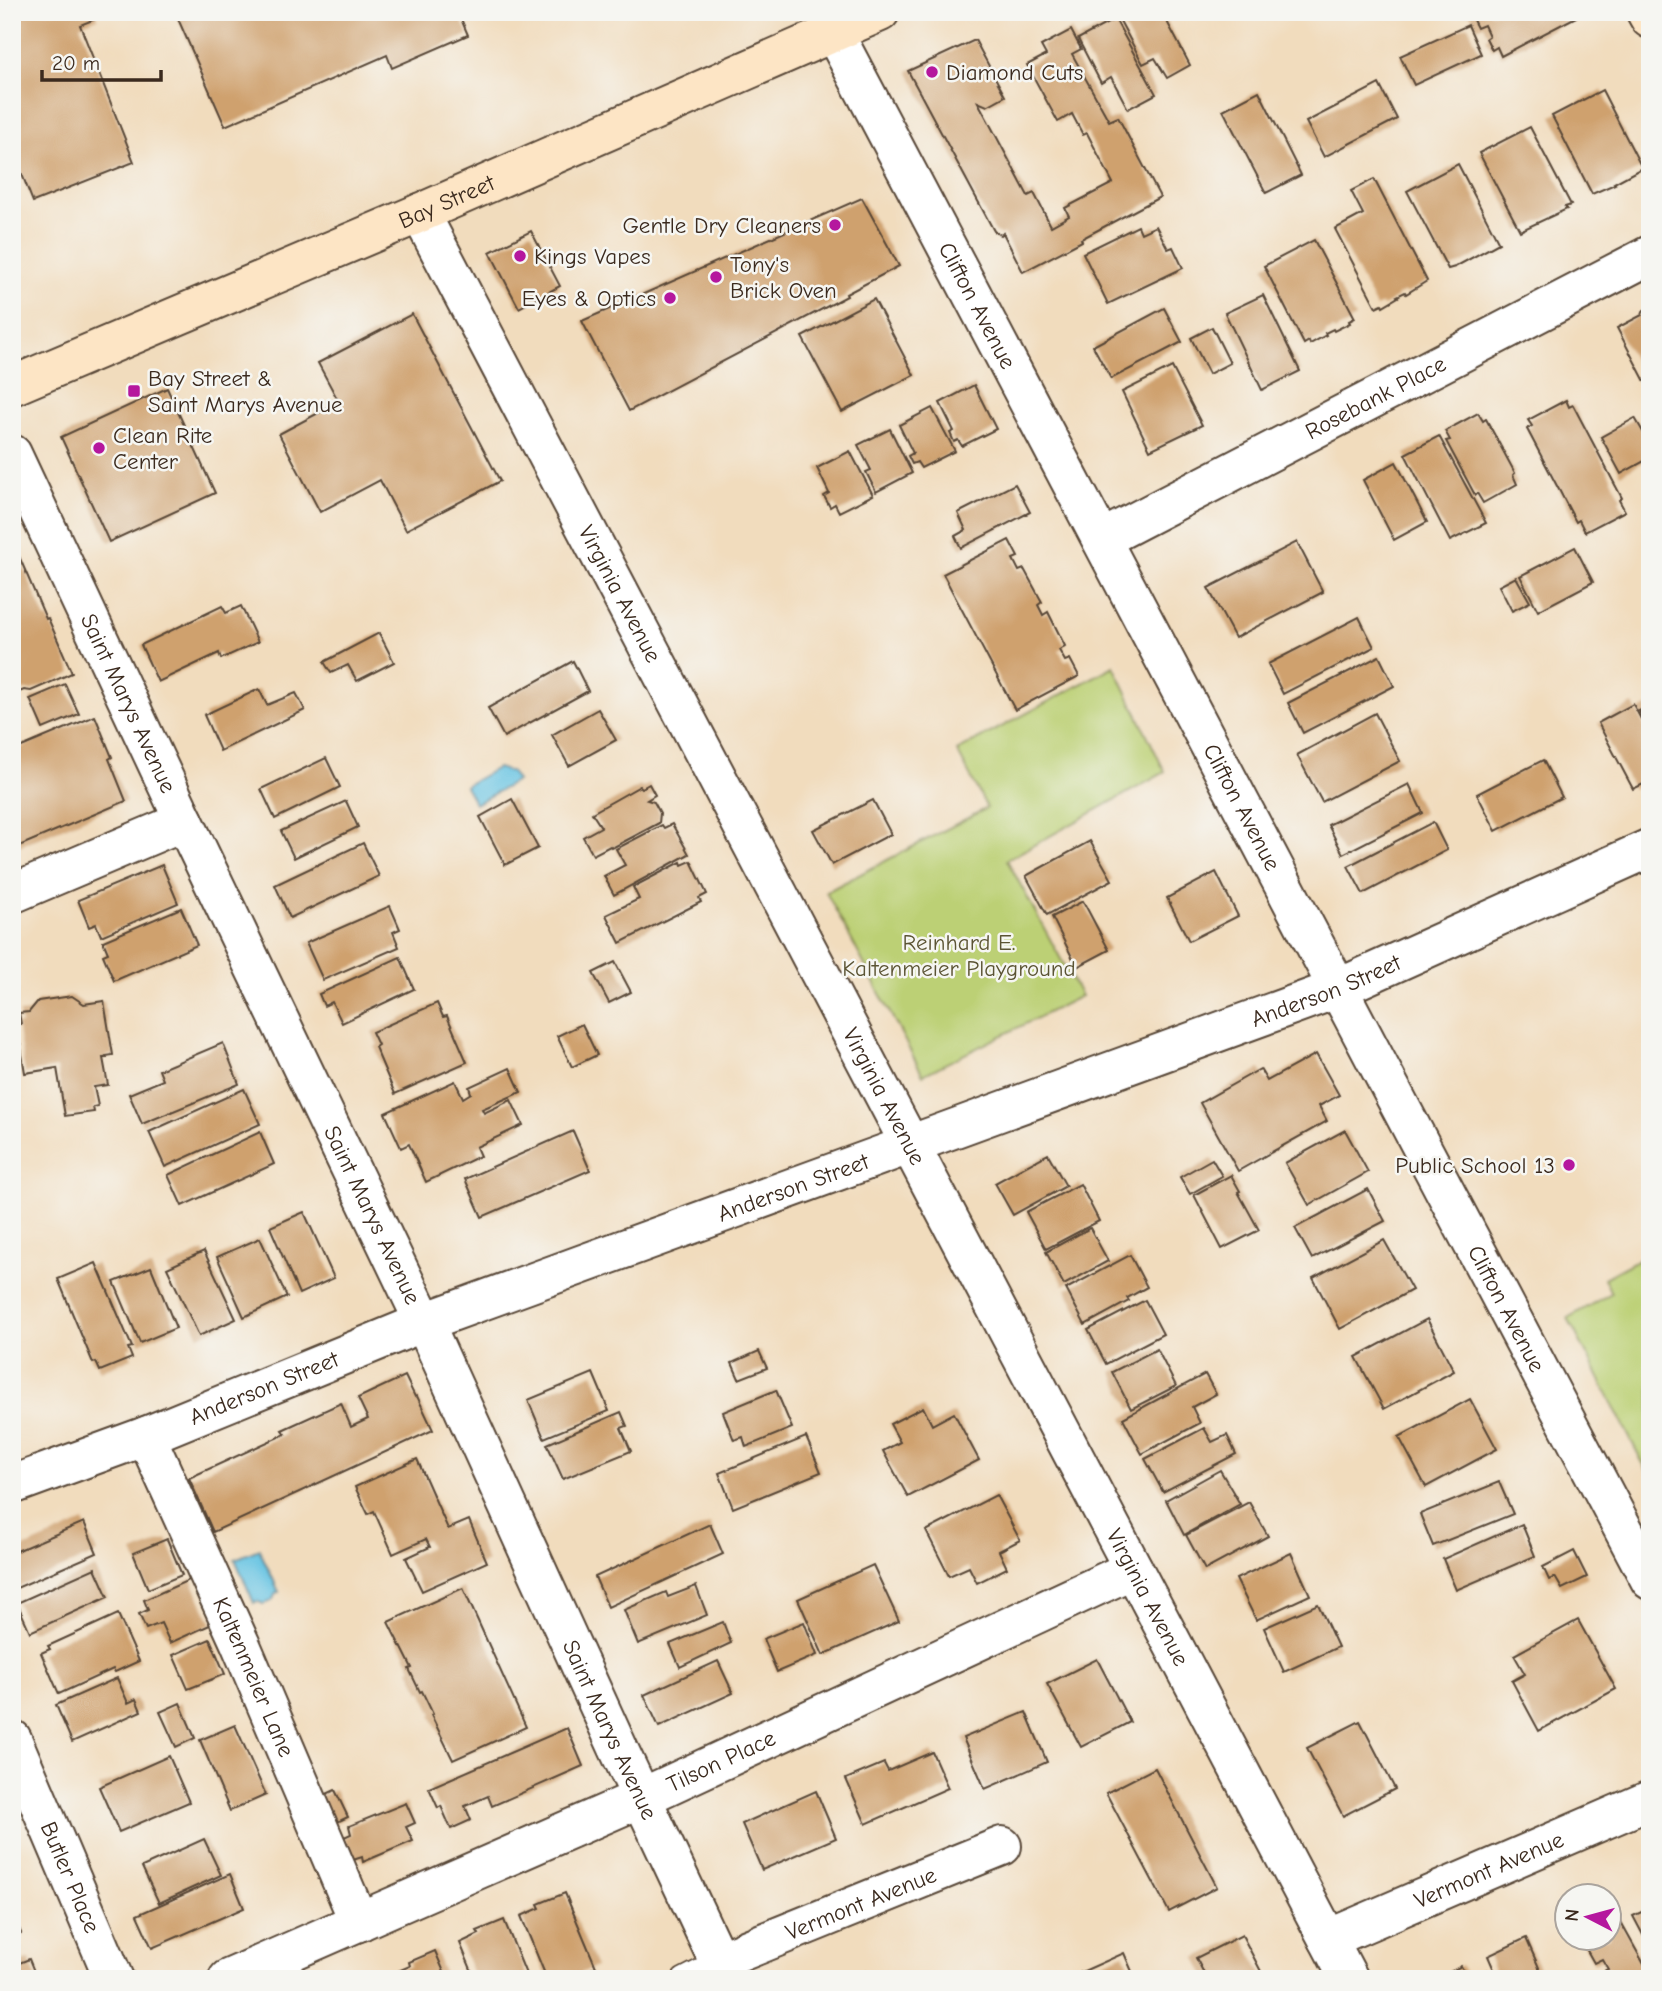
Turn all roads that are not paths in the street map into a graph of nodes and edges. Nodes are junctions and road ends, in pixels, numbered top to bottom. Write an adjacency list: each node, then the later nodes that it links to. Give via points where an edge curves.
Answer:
1 (880, 12): 4 (main road, Bay Street)
2 (1646, 12): 3 (main road)
3 (1650, 19)
4 (834, 33): 5 (main road, Bay Street); 9 (street, Clifton Avenue)
5 (420, 213): 7 (main road, Bay Street); 14 (street, Virginia Avenue)
6 (1650, 255): 9 (street, Rosebank Place)
7 (12, 386)
8 (12, 454): 10 (street, Saint Marys Avenue)
9 (1102, 539): 13 (street, Clifton Avenue)
10 (184, 821): 12 (street); 15 (street, Saint Marys Avenue)
11 (1650, 848): 13 (street, Anderson Street)
12 (12, 894)
13 (1339, 988): 14 (street, Anderson Street); 19 (street, Clifton Avenue)
14 (910, 1145): 15 (street, Anderson Street); 18 (street, Virginia Avenue)
15 (424, 1322): 16 (street, Anderson Street); 21 (street, Saint Marys Avenue)
16 (146, 1436): 17 (street, Anderson Street); 24 (street, Kaltenmeier Lane)
17 (12, 1485)
18 (1133, 1569): 21 (street, Tilson Place); 25 (street, Virginia Avenue)
19 (1650, 1580)
20 (12, 1739): 27 (street, Butler Place)
21 (641, 1798): 24 (street, Tilson Place); 26 (street, Saint Marys Avenue)
22 (1650, 1800): 25 (street, Vermont Avenue)
23 (1002, 1846): 26 (street, Vermont Avenue)
24 (359, 1922): 28 (street, Tilson Place)
25 (1328, 1939): 30 (street, Virginia Avenue)
26 (723, 1970): 29 (lane)
27 (114, 1979)
28 (228, 1979)
29 (683, 1979)
30 (1349, 1979)

